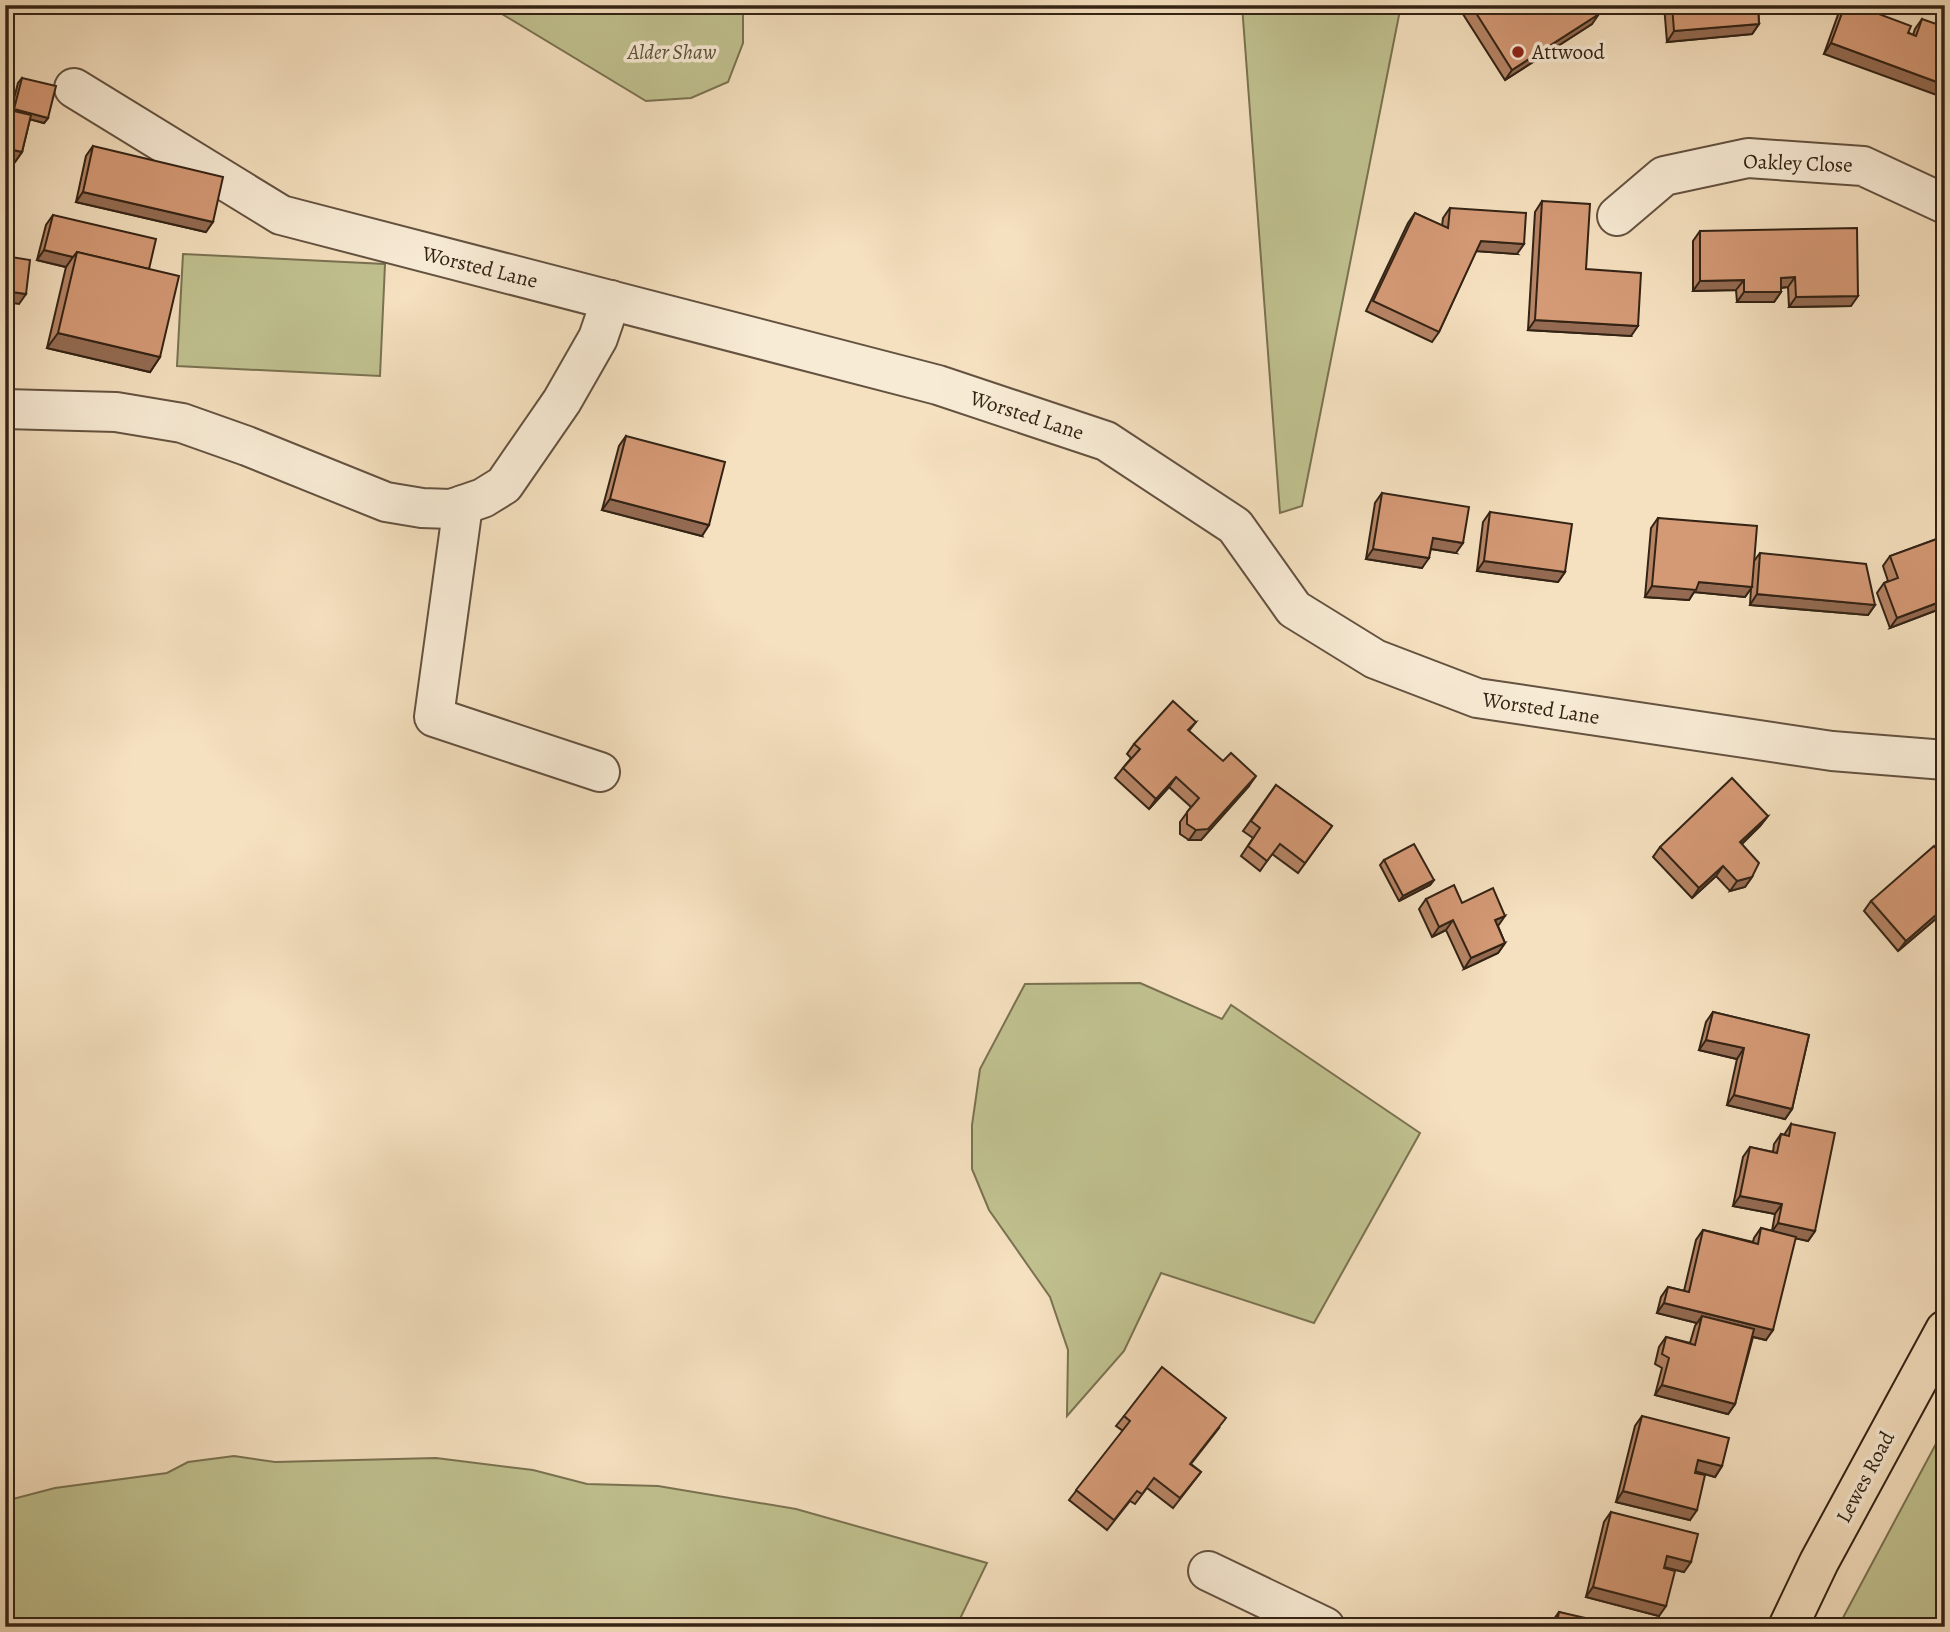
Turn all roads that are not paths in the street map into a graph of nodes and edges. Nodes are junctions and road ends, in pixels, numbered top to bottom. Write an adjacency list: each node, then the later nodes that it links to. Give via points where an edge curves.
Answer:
1 (74, 88): 4 (street, Worsted Lane, via 281,215)
2 (1945, 204): 3 (street, Oakley Close, via 1863,166 1748,158 1664,176)
3 (1617, 216)
4 (611, 300): 6 (street, via 598,338 533,445 503,485); 7 (street, Worsted Lane, via 938,385 1106,441 1235,526 1294,609 1375,659 1477,698 1832,751)
5 (5, 409): 6 (street, via 116,412 182,423 386,502 422,508)
6 (463, 505): 8 (street, via 433,717)
7 (1945, 760)
8 (600, 772)
9 (1945, 1329): 12 (highway, Lewes Road)
10 (1208, 1571): 11 (street)
11 (1325, 1627)
12 (1788, 1627)

